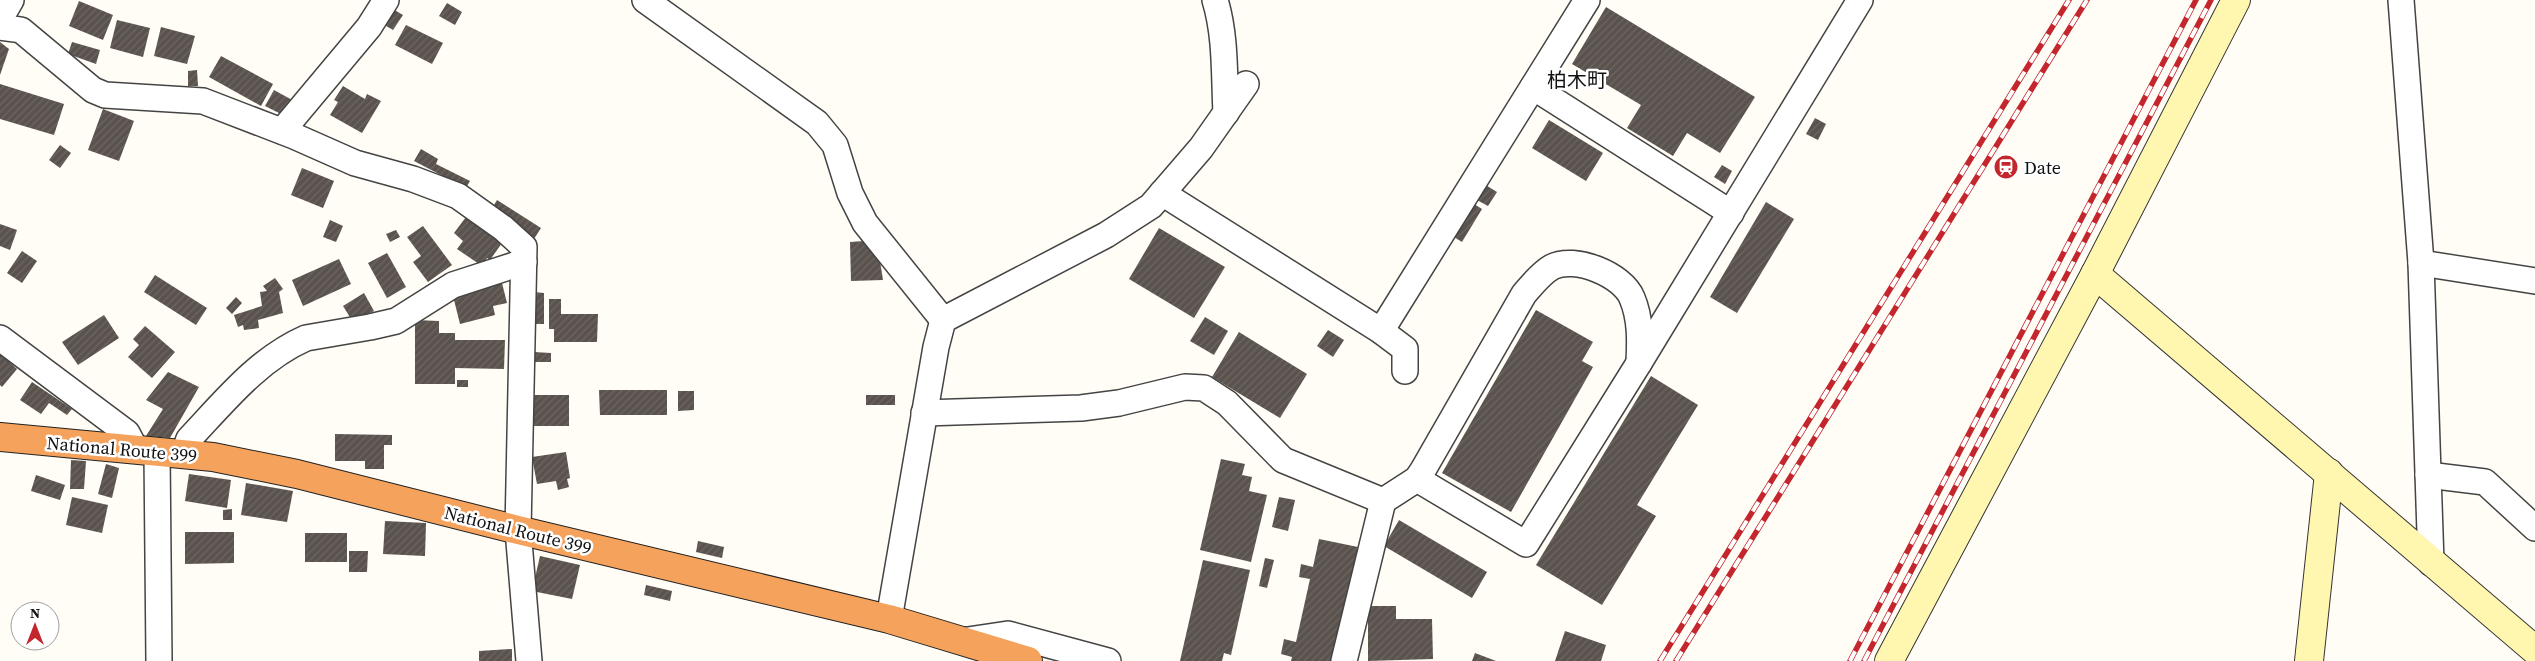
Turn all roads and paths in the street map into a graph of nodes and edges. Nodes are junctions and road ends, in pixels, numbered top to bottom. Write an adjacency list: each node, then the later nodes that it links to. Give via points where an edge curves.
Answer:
1 (10, 0): 9 (street)
2 (386, 0): 14 (street, via 369,27)
3 (645, 0): 21 (street, via 817,123 835,145 850,193 865,223)
4 (1215, 0): 13 (street, via 1221,32)
5 (1587, 0): 12 (street)
6 (1860, 0): 16 (street)
7 (2236, 0): 19 (street)
8 (2401, 0): 18 (street)
9 (0, 19)
10 (0, 27): 14 (street, via 21,30 85,85 105,95 203,100)
11 (1246, 84): 13 (street)
12 (1533, 87): 16 (street); 22 (street)
13 (1226, 113): 15 (street)
14 (282, 131): 17 (street, via 355,163 420,181 458,196 524,247)
15 (1162, 193): 21 (street, via 1151,206 1106,235); 22 (street)
16 (1731, 213): 24 (street)
17 (524, 262): 28 (street, via 453,285 396,321 297,342 262,364 188,439); 34 (street)
18 (2420, 263): 20 (street); 30 (street)
19 (2095, 274): 29 (street); 44 (street)
20 (2535, 282)
21 (943, 320): 26 (street)
22 (1382, 331): 25 (street, via 1404,349)
23 (0, 338): 28 (street, via 127,433)
24 (1639, 363): 31 (street, via 1526,544); 31 (street, via 1638,318 1626,288 1614,277 1586,266 1553,266 1524,294)
25 (1404, 371)
26 (924, 413): 32 (street, via 1081,408 1185,387 1204,388 1227,403 1284,460); 36 (street)
27 (0, 437): 28 (highway, National Route 399)
28 (159, 453): 34 (highway, National Route 399, via 213,457 297,474); 39 (street)
29 (2329, 473): 35 (street); 45 (street)
30 (2428, 475): 33 (street, via 2485,482); 35 (street)
31 (1417, 479): 32 (street)
32 (1383, 501): 43 (street)
33 (2535, 528)
34 (518, 530): 36 (highway, National Route 399); 40 (street)
35 (2430, 563): 38 (street)
36 (889, 619): 37 (highway, National Route 399)
37 (961, 641): 41 (highway, National Route 399); 42 (street, via 1008,634)
38 (2535, 650)
39 (159, 661)
40 (529, 661)
41 (1028, 661)
42 (1108, 661)
43 (1344, 661)
44 (1889, 661)
45 (2309, 661)

